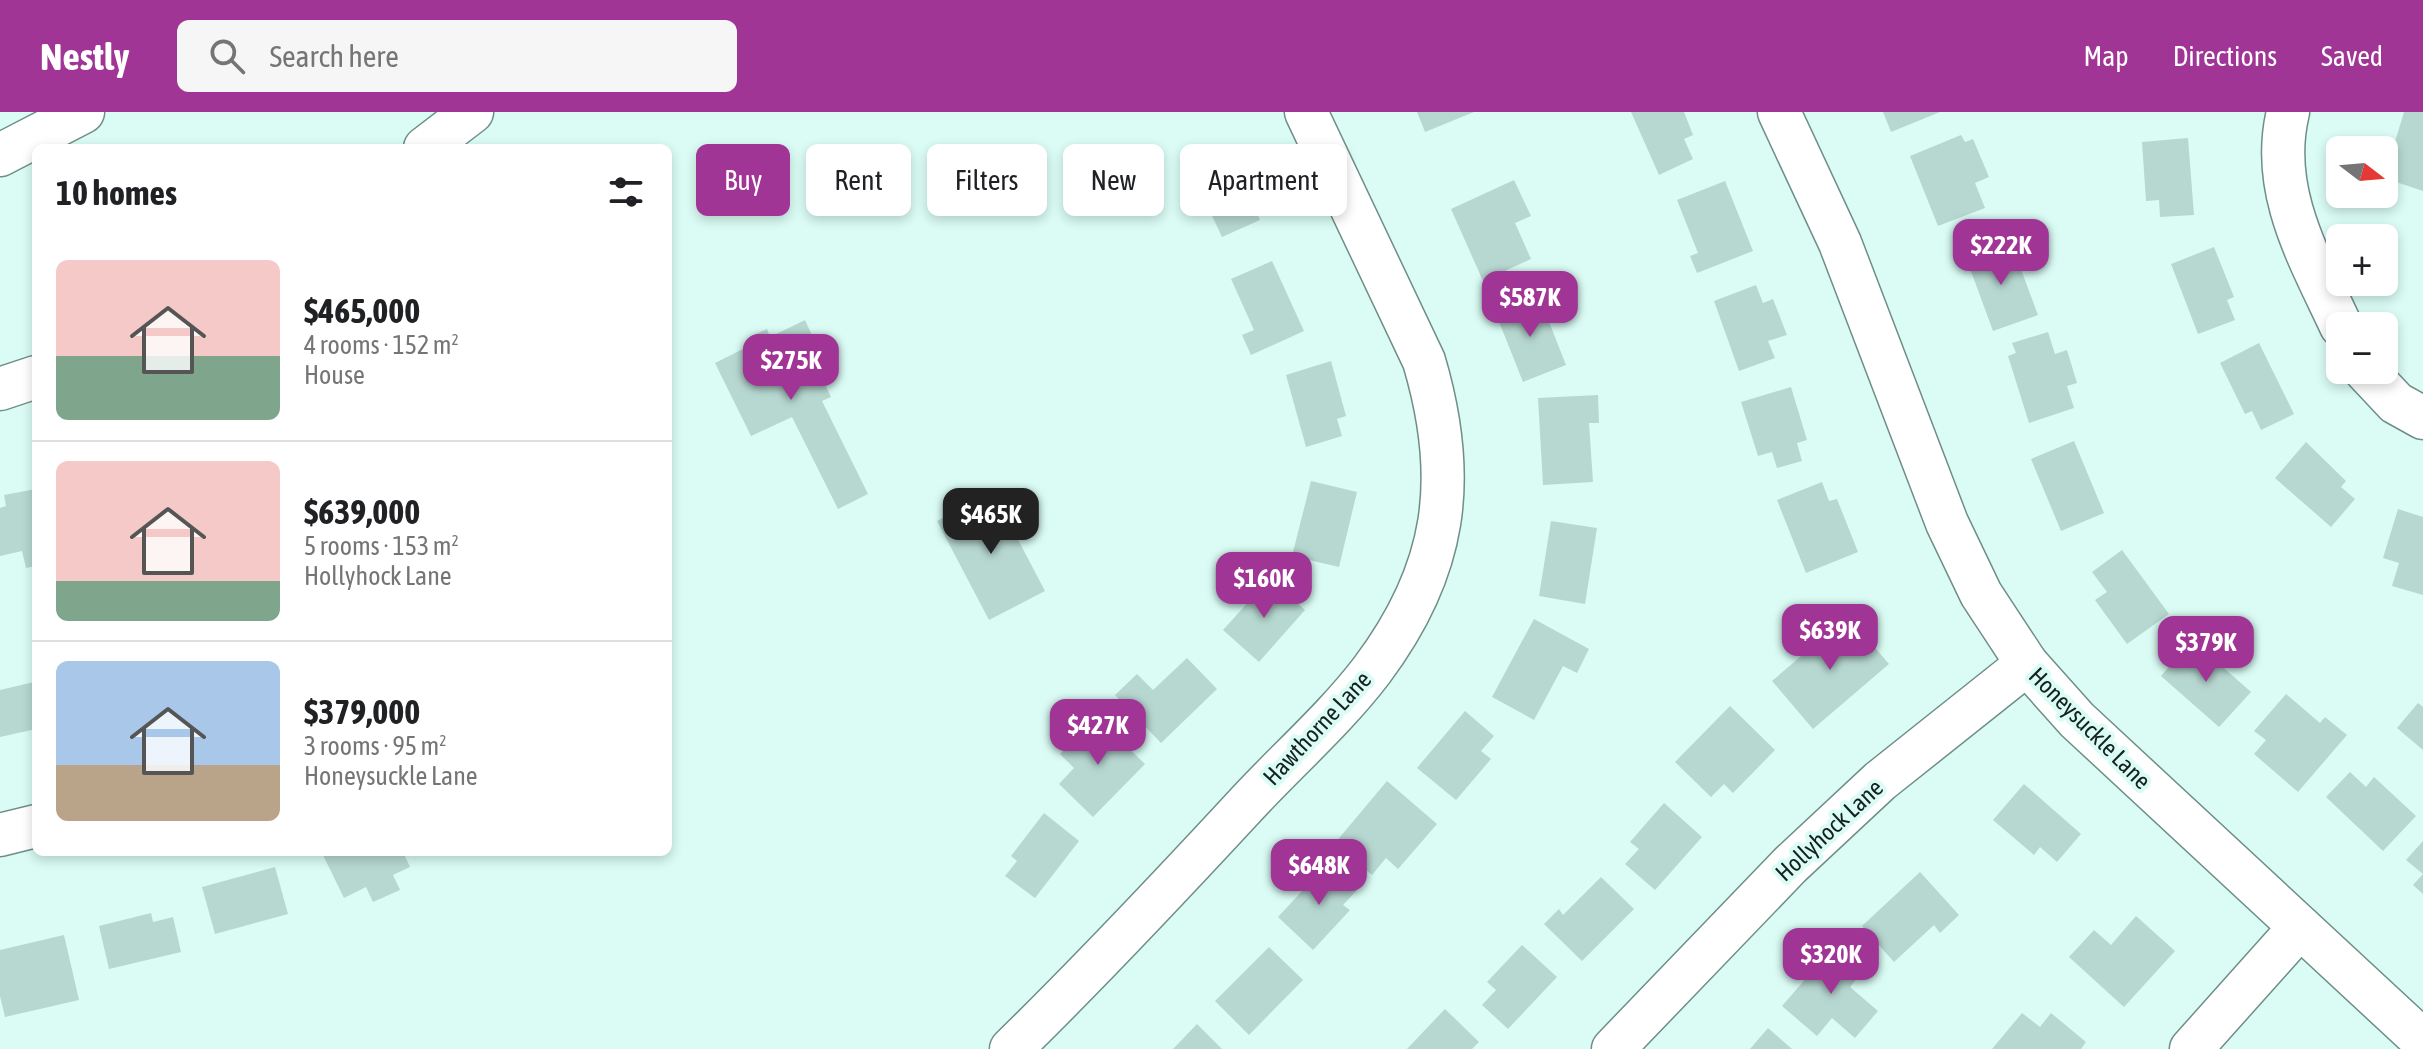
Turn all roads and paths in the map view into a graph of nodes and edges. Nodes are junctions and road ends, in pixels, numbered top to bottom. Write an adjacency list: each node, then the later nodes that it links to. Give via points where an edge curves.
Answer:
1 (83, 112): 6 (street)
2 (472, 112): 7 (street)
3 (1306, 112): 18 (street, Hawthorne Lane, via 1424,361 1436,400 1445,492 1423,582 1373,669 1341,707)
4 (1779, 112): 13 (street, Honeysuckle Lane, via 1840,243 1947,523 1981,594)
5 (2288, 112): 8 (street, via 2282,165 2289,207)
6 (13, 137)
7 (430, 144)
8 (2335, 312)
9 (32, 378): 11 (street)
10 (2378, 384): 12 (street, via 2396,403)
11 (0, 389)
12 (2423, 418)
13 (2027, 664): 16 (street, Honeysuckle Lane, via 2077,720); 19 (street, Hollyhock Lane, via 1880,781 1790,865)
14 (32, 827): 15 (street)
15 (0, 835)
16 (2300, 927): 17 (street, Honeysuckle Lane); 20 (street)
17 (2423, 1041)
18 (1011, 1049)
19 (1613, 1049)
20 (2191, 1049)

